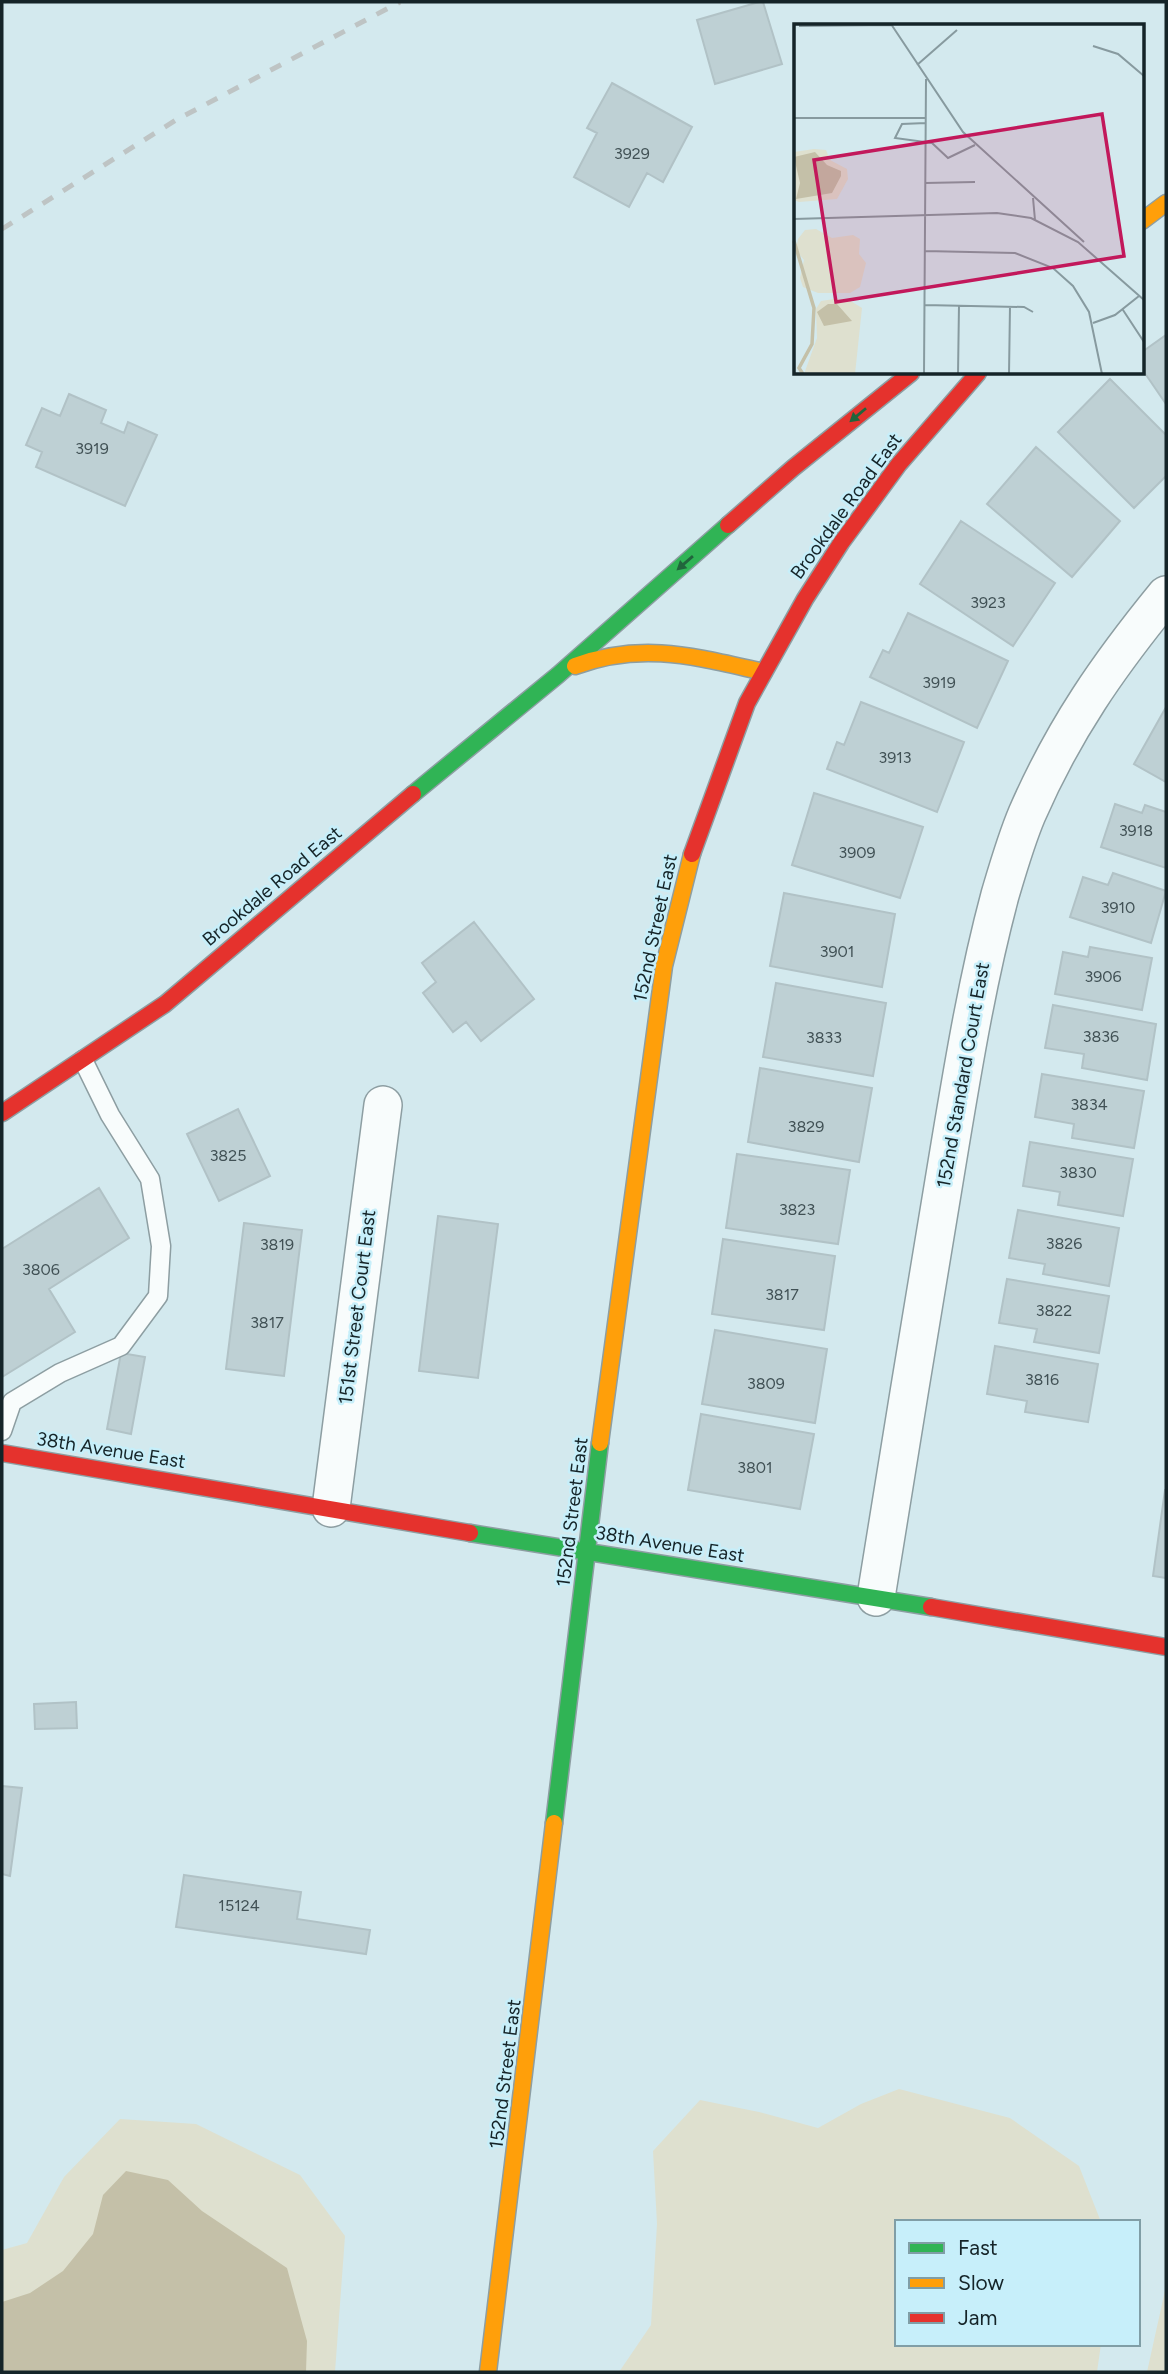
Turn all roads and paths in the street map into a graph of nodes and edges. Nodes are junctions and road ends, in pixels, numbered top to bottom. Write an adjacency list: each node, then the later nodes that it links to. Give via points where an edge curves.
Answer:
1 (1166, 203): 2 (main road)
2 (1144, 220)
3 (910, 374): 7 (main road, Brookdale Road East, one-way to 7, via 793,468)
4 (977, 374): 6 (main road, Brookdale Road East, via 899,464 841,543)
5 (1166, 595): 15 (street, 152nd Standard Court East, via 1119,653 1047,770 1025,817 986,945)
6 (764, 672): 7 (main road, Brookdale Road East, via 638,650 614,652); 14 (main road, 152nd Street East, via 747,703 694,847 664,966 617,1305)
7 (558, 675): 8 (main road, Brookdale Road East, via 165,1004)
8 (83, 1060): 10 (main road, Brookdale Road East); 11 (lane, via 150,1179 161,1246 158,1296 121,1346 60,1373 12,1402)
9 (383, 1105): 13 (street, 151st Street Court East)
10 (2, 1113)
11 (2, 1431)
12 (2, 1454): 13 (main road, 38th Avenue East)
13 (331, 1508): 14 (main road, 38th Avenue East)
14 (589, 1553): 15 (main road, 38th Avenue East); 17 (main road, 152nd Street East)
15 (876, 1597): 16 (main road, 38th Avenue East)
16 (1166, 1647)
17 (488, 2372)

